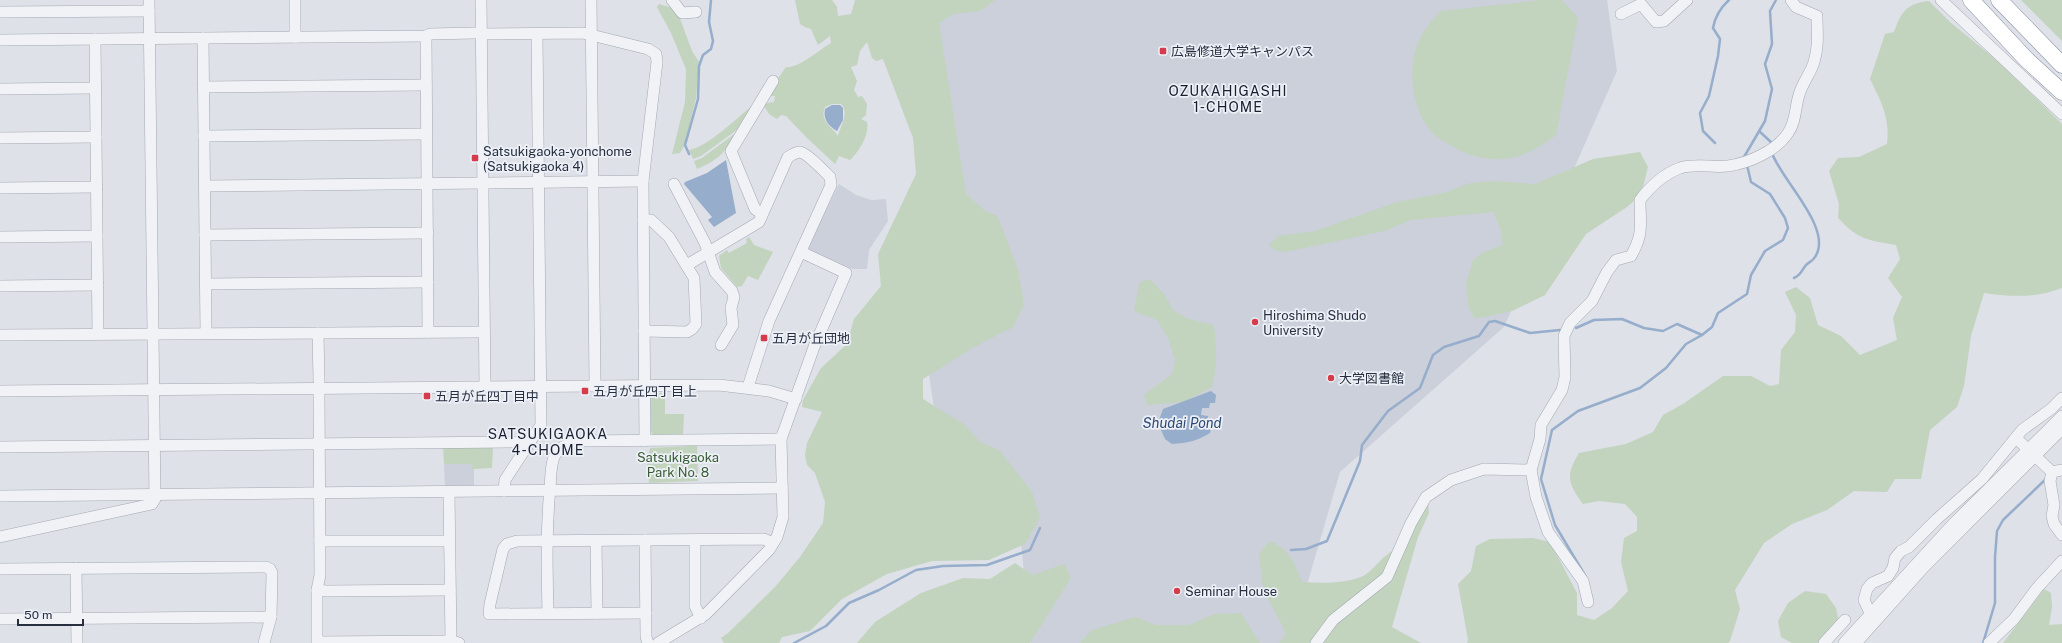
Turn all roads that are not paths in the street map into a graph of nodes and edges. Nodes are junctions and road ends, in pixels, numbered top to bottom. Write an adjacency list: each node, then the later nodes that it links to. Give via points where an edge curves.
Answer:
1 (149, 0): 11 (street)
2 (295, 0): 19 (street)
3 (481, 0): 15 (street)
4 (591, 0): 17 (street)
5 (672, 0): 13 (street, via 682,13)
6 (1687, 0): 14 (street, via 1664,21 1656,22 1641,4)
7 (1791, 0): 88 (street, via 1796,7 1817,16 1819,32 1814,62 1799,93 1794,121 1789,132 1773,147 1753,159 1728,166 1696,165 1679,168 1652,185 1640,200 1642,225 1638,244 1631,256 1616,260 1606,272 1592,301 1570,324 1564,336 1565,377 1562,390 1541,425 1540,440)
8 (1941, 0): 31 (street)
9 (1972, 0): 30 (highway, via 2026,59)
10 (1999, 0): 24 (highway)
11 (149, 11): 12 (street); 20 (street)
12 (0, 12)
13 (696, 12)
14 (1621, 14)
15 (478, 34): 16 (street); 18 (street); 39 (street)
16 (537, 34): 17 (street); 37 (street)
17 (591, 35): 36 (street, via 648,49 656,54); 38 (street)
18 (426, 36): 19 (street); 26 (street)
19 (295, 37): 21 (street)
20 (149, 38): 21 (street); 22 (street); 64 (street)
21 (203, 38): 27 (street)
22 (95, 39): 23 (street); 28 (street)
23 (0, 40)
24 (2062, 65)
25 (773, 81): 45 (street, via 731,151 755,209)
26 (426, 85): 27 (street); 32 (street)
27 (204, 87): 33 (street)
28 (96, 88): 29 (street); 34 (street)
29 (0, 89)
30 (2062, 92)
31 (2062, 114)
32 (426, 134): 33 (street); 40 (street)
33 (204, 136): 42 (street)
34 (96, 137): 35 (street); 43 (street)
35 (0, 138)
36 (643, 181): 38 (street); 46 (street)
37 (539, 182): 38 (street); 39 (street); 71 (street)
38 (593, 182): 68 (street)
39 (486, 183): 40 (street); 70 (street)
40 (427, 184): 42 (street); 47 (street)
41 (674, 184): 51 (street)
42 (204, 186): 48 (street)
43 (97, 187): 44 (street); 49 (street)
44 (0, 188)
45 (762, 214): 51 (street, via 759,222); 52 (street, via 788,157 793,154 805,154 830,177 831,185)
46 (643, 220): 53 (street, via 651,220 668,235); 58 (street)
47 (428, 233): 48 (street); 54 (street)
48 (205, 235): 55 (street)
49 (97, 236): 50 (street); 56 (street)
50 (0, 237)
51 (708, 252): 53 (street); 66 (street, via 715,272 732,291 734,297 731,308 733,325)
52 (800, 252): 72 (street, via 769,321); 77 (street, via 846,273 814,347)
53 (686, 265): 58 (street, via 695,280 695,327 687,332)
54 (428, 282): 55 (street); 60 (street)
55 (206, 284): 62 (street)
56 (98, 285): 57 (street); 63 (street)
57 (0, 286)
58 (644, 331): 69 (street)
59 (318, 332): 60 (street); 62 (street); 67 (street)
60 (428, 332): 61 (street)
61 (478, 332)
62 (206, 333): 64 (street)
63 (98, 334): 64 (street); 65 (street)
64 (152, 334): 73 (street)
65 (0, 335)
66 (721, 344)
67 (319, 381)
68 (595, 385): 69 (street); 71 (street)
69 (644, 385): 72 (street, via 719,384); 82 (street)
70 (485, 386): 71 (street); 73 (street)
71 (540, 386): 85 (street, via 541,425)
72 (748, 387): 77 (street)
73 (153, 389): 74 (street); 84 (street)
74 (0, 391)
75 (319, 394): 83 (street)
76 (2062, 398): 80 (street, via 2022,430)
77 (796, 399): 81 (street)
78 (2062, 416): 87 (street)
79 (2062, 429): 87 (street)
80 (2016, 438): 87 (street); 115 (street, via 1982,479 1895,558 1888,576 1872,583 1864,600)
81 (781, 439): 82 (street); 90 (street)
82 (644, 441): 91 (street, via 578,441 567,444 555,455)
83 (319, 443): 84 (street); 85 (street, via 518,442); 94 (street)
84 (153, 446): 86 (street); 95 (street)
85 (527, 446): 92 (street, via 506,480)
86 (0, 447)
87 (2031, 453): 89 (street); 115 (street, via 1953,524); 129 (street)
88 (1531, 470): 111 (street, via 1536,497 1548,532 1583,581); 126 (street, via 1484,469 1452,480 1426,498 1411,523 1387,577 1333,620)
89 (2057, 471): 97 (street, via 2050,481 2054,505 2052,516)
90 (782, 488): 91 (street); 105 (street, via 782,522)
91 (550, 490): 92 (street); 104 (street)
92 (504, 491): 93 (street)
93 (449, 492): 94 (street); 99 (street)
94 (320, 493): 95 (street); 102 (street)
95 (154, 494): 96 (street); 98 (street, via 152,504)
96 (0, 496)
97 (2062, 535)
98 (0, 537)
99 (449, 540): 102 (street); 110 (street)
100 (645, 540): 101 (street); 103 (street); 114 (street)
101 (695, 540): 105 (street, via 764,539); 117 (street, via 695,606)
102 (320, 541): 109 (street, via 320,575)
103 (596, 541): 104 (street); 113 (street)
104 (546, 542): 112 (street); 112 (street, via 515,542 504,547 489,614)
105 (773, 543): 117 (street)
106 (2062, 561): 130 (street, via 2037,588 2014,619)
107 (76, 568): 108 (street); 116 (street, via 266,567 272,573); 119 (street)
108 (0, 569)
109 (316, 590): 110 (street); 121 (street, via 317,642)
110 (450, 590): 121 (street)
111 (1588, 602)
112 (548, 613): 113 (street)
113 (597, 613): 114 (street)
114 (646, 613): 124 (street)
115 (1870, 613): 128 (street)
116 (271, 617): 119 (street); 123 (street)
117 (701, 618): 125 (street)
118 (0, 619): 119 (street)
119 (77, 619): 122 (street)
120 (1845, 620): 127 (street)
121 (455, 642)
122 (77, 643)
123 (264, 643)
124 (648, 643)
125 (658, 643)
126 (1316, 643)
127 (1824, 643)
128 (1844, 643)
129 (1856, 643)
130 (1989, 643)

